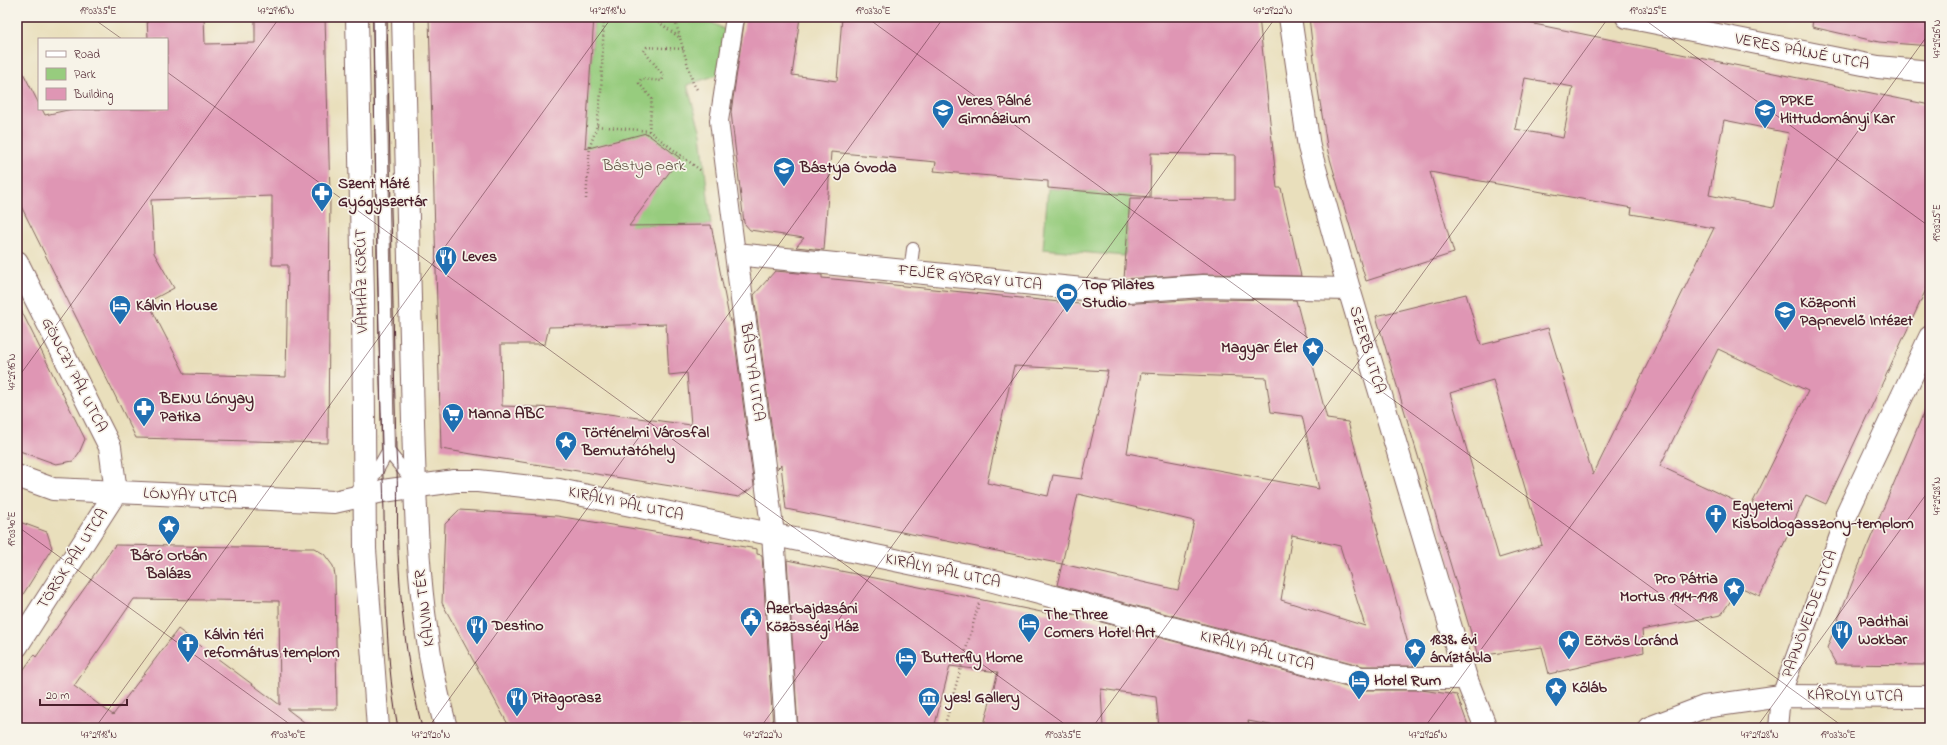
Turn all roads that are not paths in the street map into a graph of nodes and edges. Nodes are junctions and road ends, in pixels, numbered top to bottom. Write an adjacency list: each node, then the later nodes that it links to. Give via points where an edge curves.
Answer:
1 (357, 17): 18 (street, VÁMHÁZ KÖRÚT)
2 (380, 17): 14 (lane, VÁMHÁZ KÖRÚT)
3 (403, 17): 16 (street)
4 (735, 17): 9 (street, BÁSTYA UTCA, via 719,121)
5 (1290, 17): 12 (street, SZERB UTCA, via 1309,147)
6 (1627, 17): 7 (street, VERES PÁLNÉ UTCA, via 1878,67)
7 (1930, 72)
8 (913, 249): 11 (lane)
9 (736, 254): 11 (street, FEJÉR GYÖRGY UTCA); 20 (street, BÁSTYA UTCA)
10 (17, 262): 17 (street, GÖNCZY PÁL UTCA, via 110,447)
11 (910, 272): 12 (street, FEJÉR GYÖRGY UTCA, via 1113,292 1203,286)
12 (1349, 289): 22 (street, SZERB UTCA)
13 (1930, 337): 19 (street, PAPNÖVELDE UTCA)
14 (388, 451): 16 (lane); 18 (lane, VÁMHÁZ KÖRÚT)
15 (17, 476): 17 (street, LÓNYAY UTCA, via 53,488)
16 (416, 485): 18 (street, KIRÁLYI PÁL UTCA); 20 (street, KIRÁLYI PÁL UTCA, via 478,481 559,490); 26 (street, KÁLVIN TÉR, via 424,617 432,668)
17 (116, 492): 18 (street, LÓNYAY UTCA, via 334,502); 21 (street, TÖRÖK PÁL UTCA)
18 (364, 495): 25 (street, via 365,549)
19 (1847, 513): 23 (street, PAPNÖVELDE UTCA)
20 (773, 534): 22 (street, KIRÁLYI PÁL UTCA, via 986,579 1362,678); 27 (street, BÁSTYA UTCA)
21 (17, 646)
22 (1466, 678): 28 (street, SZERB UTCA)
23 (1780, 696): 24 (street, KÁROLYI UTCA); 29 (street, KÁROLYI UTCA, via 1704,707); 30 (street, PAPNÖVELDE UTCA)
24 (1930, 697)
25 (378, 728)
26 (446, 728)
27 (786, 728)
28 (1486, 728)
29 (1649, 728)
30 (1778, 728)

